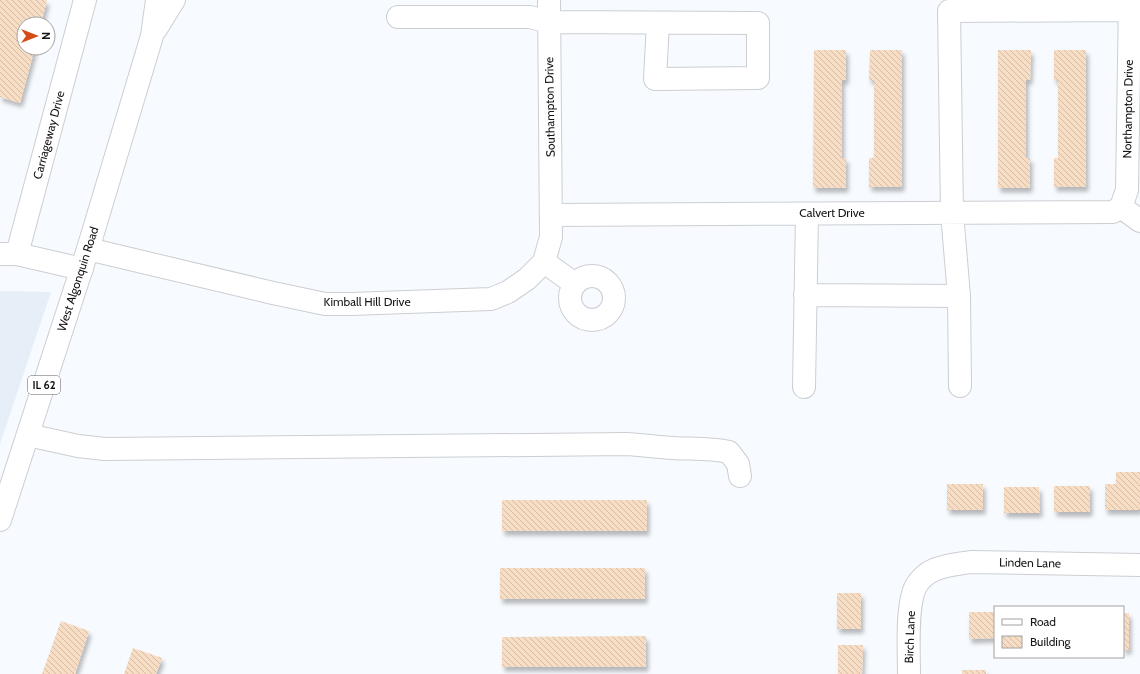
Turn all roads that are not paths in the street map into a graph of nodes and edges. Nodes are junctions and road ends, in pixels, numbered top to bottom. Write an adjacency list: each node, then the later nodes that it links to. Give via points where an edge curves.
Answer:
1 (85, 0): 16 (street, Carriageway Drive)
2 (156, 0): 9 (street, West Algonquin Road / IL 62)
3 (174, 0): 9 (street, West Algonquin Road / IL 62)
4 (549, 0): 7 (street, Southampton Drive)
5 (1130, 5): 10 (street, Northampton Drive); 12 (street, via 950,11)
6 (398, 17): 7 (street, via 530,17)
7 (549, 22): 8 (street); 14 (street, Southampton Drive)
8 (658, 23): 8 (street, via 758,23 758,78 655,79)
9 (152, 36): 17 (street, West Algonquin Road / IL 62)
10 (1134, 84): 11 (street, Northampton Drive, via 1127,190)
11 (1117, 210): 12 (street, Calvert Drive); 15 (street)
12 (952, 213): 13 (street, Calvert Drive); 21 (street)
13 (807, 214): 14 (street, Calvert Drive); 20 (street)
14 (551, 215): 18 (street, Kimball Hill Drive, via 551,237)
15 (1140, 222)
16 (8, 254): 17 (street, Kimball Hill Drive)
17 (85, 259): 18 (street, Kimball Hill Drive, via 325,304 491,299 508,292 527,279); 24 (street, West Algonquin Road / IL 62)
18 (544, 262): 19 (street)
19 (575, 284)
20 (806, 294): 21 (street); 23 (street)
21 (959, 296): 22 (street)
22 (960, 386)
23 (804, 387)
24 (28, 435): 25 (street, via 105,449 652,445 729,452 738,464); 26 (street, West Algonquin Road / IL 62)
25 (740, 476)
26 (0, 520)
27 (1140, 565): 28 (street, Linden Lane, via 971,562 953,564 932,571)
28 (923, 578): 29 (street, Birch Lane, via 916,586 912,601)
29 (909, 674)

